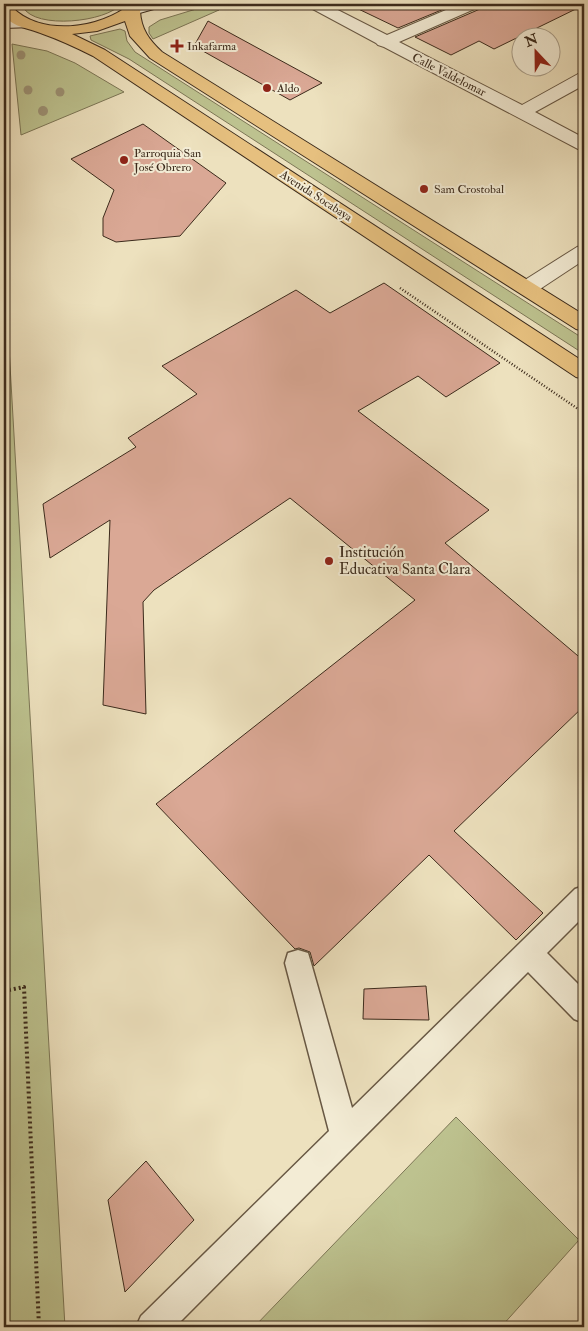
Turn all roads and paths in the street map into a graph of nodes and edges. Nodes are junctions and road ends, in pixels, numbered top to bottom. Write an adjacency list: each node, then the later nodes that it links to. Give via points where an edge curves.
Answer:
1 (6, 4): 7 (main road, Avenida Socabaya, via 4,7 8,13)
2 (155, 4): 5 (street)
3 (315, 4): 8 (street, Calle Valdelomar)
4 (473, 4): 8 (street)
5 (136, 8): 7 (main road, via 103,25 63,30); 13 (main road, via 132,21 135,33 156,55)
6 (4, 23): 7 (street)
7 (35, 26): 15 (main road, Avenida Socabaya, via 99,53)
8 (384, 42): 10 (street, Calle Valdelomar)
9 (584, 78): 10 (street)
10 (521, 113): 11 (street, Calle Valdelomar)
11 (584, 145)
12 (584, 251): 13 (street)
13 (528, 288): 14 (main road)
14 (584, 324)
15 (584, 372)
16 (584, 898): 17 (lane)
17 (528, 953): 20 (lane); 21 (lane)
18 (298, 963): 21 (lane)
19 (4, 992): 22 (path, via 24,987)
20 (584, 1009)
21 (345, 1136): 23 (lane)
22 (39, 1327)
23 (152, 1327)

